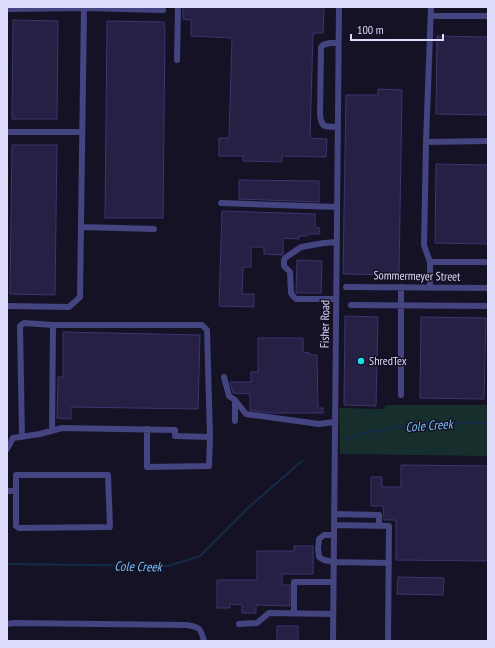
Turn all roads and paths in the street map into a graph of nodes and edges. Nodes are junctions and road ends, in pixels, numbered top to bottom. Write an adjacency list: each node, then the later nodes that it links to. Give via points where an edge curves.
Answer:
1 (178, 7): 10 (street)
2 (339, 7): 9 (street, Fisher Road)
3 (431, 7): 7 (street)
4 (84, 8): 5 (street); 6 (street); 13 (street)
5 (7, 9)
6 (163, 10)
7 (431, 16): 8 (street); 15 (street)
8 (488, 16)
9 (338, 43): 11 (street, Fisher Road); 11 (street, via 323,44 321,47 320,115 322,125)
10 (177, 60)
11 (338, 127): 17 (street, Fisher Road)
12 (7, 132): 13 (street)
13 (82, 132): 18 (street)
14 (488, 141): 15 (street)
15 (426, 142): 21 (street, via 424,245)
16 (221, 203): 17 (street)
17 (337, 207): 20 (street, Fisher Road)
18 (82, 227): 19 (street); 29 (street, via 80,297 69,306)
19 (154, 229)
20 (337, 242): 27 (street, Fisher Road); 27 (street, via 300,247 284,260 284,266 290,272 291,293 296,299)
21 (430, 262): 22 (street); 25 (street)
22 (488, 262)
23 (346, 287): 24 (street, Sommermeyer Street)
24 (401, 287): 25 (street, Sommermeyer Street); 30 (street)
25 (430, 287): 26 (street, Sommermeyer Street)
26 (488, 288)
27 (336, 299): 37 (street, Fisher Road)
28 (351, 305): 30 (street)
29 (7, 306)
30 (401, 306): 31 (street); 34 (street)
31 (488, 306)
32 (54, 325): 39 (street); 40 (street, via 24,323 20,326); 41 (street, via 202,325 207,330)
33 (224, 377): 35 (street, via 229,396)
34 (401, 395)
35 (235, 400): 36 (street); 37 (street, via 246,414 318,424)
36 (235, 421)
37 (334, 422): 45 (street, Fisher Road)
38 (147, 429): 39 (street); 41 (street, via 175,430 175,436); 41 (street, via 147,467 209,466)
39 (52, 430): 40 (street)
40 (22, 437): 42 (street, via 13,438)
41 (210, 437)
42 (7, 449)
43 (7, 491): 44 (street)
44 (16, 491): 44 (street, via 16,526 20,528 110,527 108,475 16,475)
45 (334, 514): 46 (street, Fisher Road); 47 (street, via 379,515)
46 (334, 525): 47 (street); 48 (street, Fisher Road)
47 (379, 526): 50 (street, via 389,526)
48 (334, 536): 49 (street, Fisher Road); 49 (street, via 324,535 319,539 318,550 324,560)
49 (334, 562): 50 (street); 51 (street, Fisher Road)
50 (389, 563): 58 (street)
51 (333, 582): 52 (street, via 294,582); 53 (street, Fisher Road)
52 (294, 613): 53 (street); 55 (street, via 269,613 257,623)
53 (333, 614): 57 (street, Fisher Road)
54 (7, 624): 56 (street, via 187,625 201,630)
55 (239, 624)
56 (204, 641)
57 (333, 641)
58 (388, 641)

